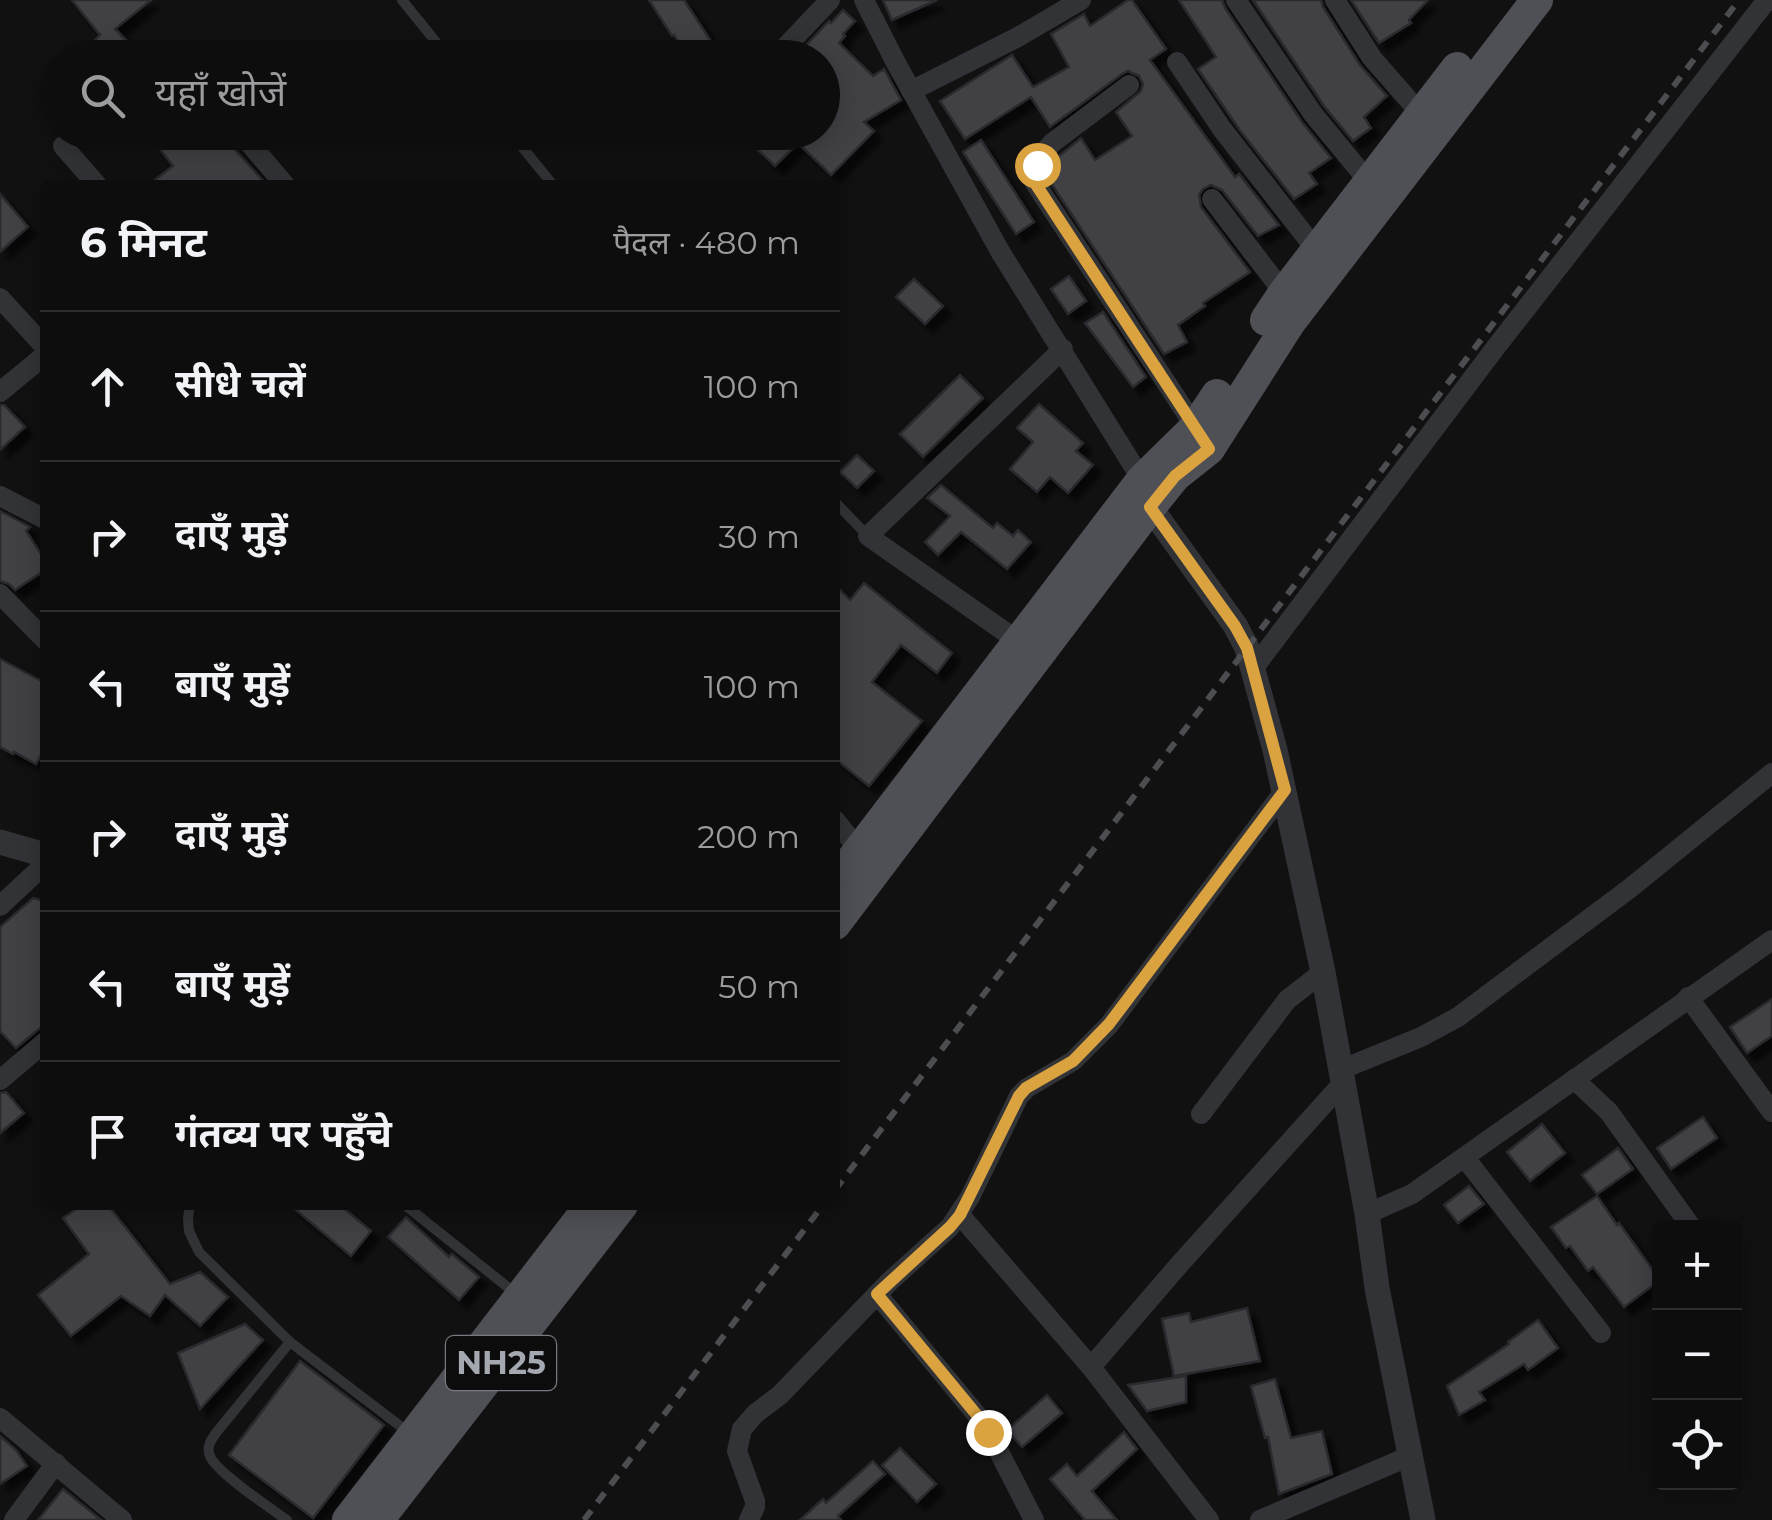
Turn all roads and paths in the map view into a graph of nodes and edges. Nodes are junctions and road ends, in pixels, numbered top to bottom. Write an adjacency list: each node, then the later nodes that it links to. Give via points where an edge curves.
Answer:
1 (402, 0): 11 (lane)
2 (830, 0): 12 (street)
3 (864, 0): 15 (street)
4 (1081, 0): 10 (street)
5 (1236, 0): 23 (street, via 1313,114)
6 (1335, 0): 16 (street, via 1372,58)
7 (1510, 0): 16 (main road)
8 (1537, 0): 32 (main road)
9 (1767, 0): 41 (street)
10 (1057, 7): 15 (street)
11 (434, 40)
12 (792, 40)
13 (1177, 62): 25 (street)
14 (1128, 85): 32 (street, via 1052,143 1037,165 1035,183)
15 (911, 91): 29 (street)
16 (1422, 114): 23 (main road)
17 (66, 150): 20 (street)
18 (256, 150): 21 (street)
19 (525, 150): 22 (lane)
20 (93, 180)
21 (282, 180)
22 (549, 180)
23 (1369, 182): 25 (main road)
24 (1212, 199): 26 (street)
25 (1317, 250): 26 (main road)
26 (1284, 293): 32 (main road)
27 (0, 298): 28 (street)
28 (40, 345)
29 (1063, 349): 33 (street); 37 (street)
30 (40, 356): 31 (street)
31 (0, 392)
32 (1202, 438): 33 (main road, via 1175,476)
33 (1146, 494): 40 (main road); 41 (street, via 1235,626); 51 (main road)
34 (0, 496): 36 (street)
35 (840, 507): 37 (lane)
36 (40, 516)
37 (868, 536): 40 (street)
38 (0, 594): 39 (street)
39 (40, 635)
40 (1018, 641): 46 (main road)
41 (1253, 669): 43 (street)
42 (1772, 773): 56 (street, via 1458,1017)
43 (1285, 790): 53 (street); 67 (street, via 1109,1024 1073,1061 1019,1096)
44 (840, 826): 46 (street)
45 (0, 842): 47 (street)
46 (860, 850): 49 (main road)
47 (40, 854)
48 (40, 869): 50 (street)
49 (840, 876)
50 (0, 906)
51 (840, 917)
52 (1772, 940): 54 (street)
53 (1323, 972): 56 (street); 60 (street, via 1287,1000)
54 (1688, 997): 57 (street); 59 (street)
55 (40, 1046): 58 (street)
56 (1341, 1077): 66 (street); 73 (street)
57 (1574, 1079): 61 (street); 68 (street, via 1609,1112)
58 (0, 1080)
59 (1772, 1112)
60 (1201, 1114)
61 (1466, 1158): 66 (street); 71 (street)
62 (189, 1210): 72 (lane, via 189,1230 200,1252)
63 (411, 1210): 70 (lane)
64 (587, 1210): 70 (main road, NH25)
65 (618, 1210): 82 (main road, NH25)
66 (1368, 1214): 76 (street)
67 (960, 1215): 69 (street); 73 (street)
68 (1686, 1220)
69 (877, 1294): 83 (street, via 742,1429 738,1451 755,1500); 84 (street, via 976,1414)
70 (520, 1297): 75 (main road, NH25)
71 (1601, 1334)
72 (290, 1342): 75 (lane); 80 (lane, via 208,1450 226,1474)
73 (1092, 1367): 85 (street)
74 (0, 1418): 77 (street)
75 (413, 1435): 81 (main road, NH25)
76 (1410, 1456): 86 (street); 87 (street)
77 (56, 1464): 78 (street); 79 (street)
78 (14, 1520)
79 (122, 1520)
80 (286, 1520)
81 (348, 1520)
82 (378, 1520)
83 (749, 1520)
84 (1034, 1520)
85 (1210, 1520)
86 (1260, 1520)
87 (1423, 1520)

